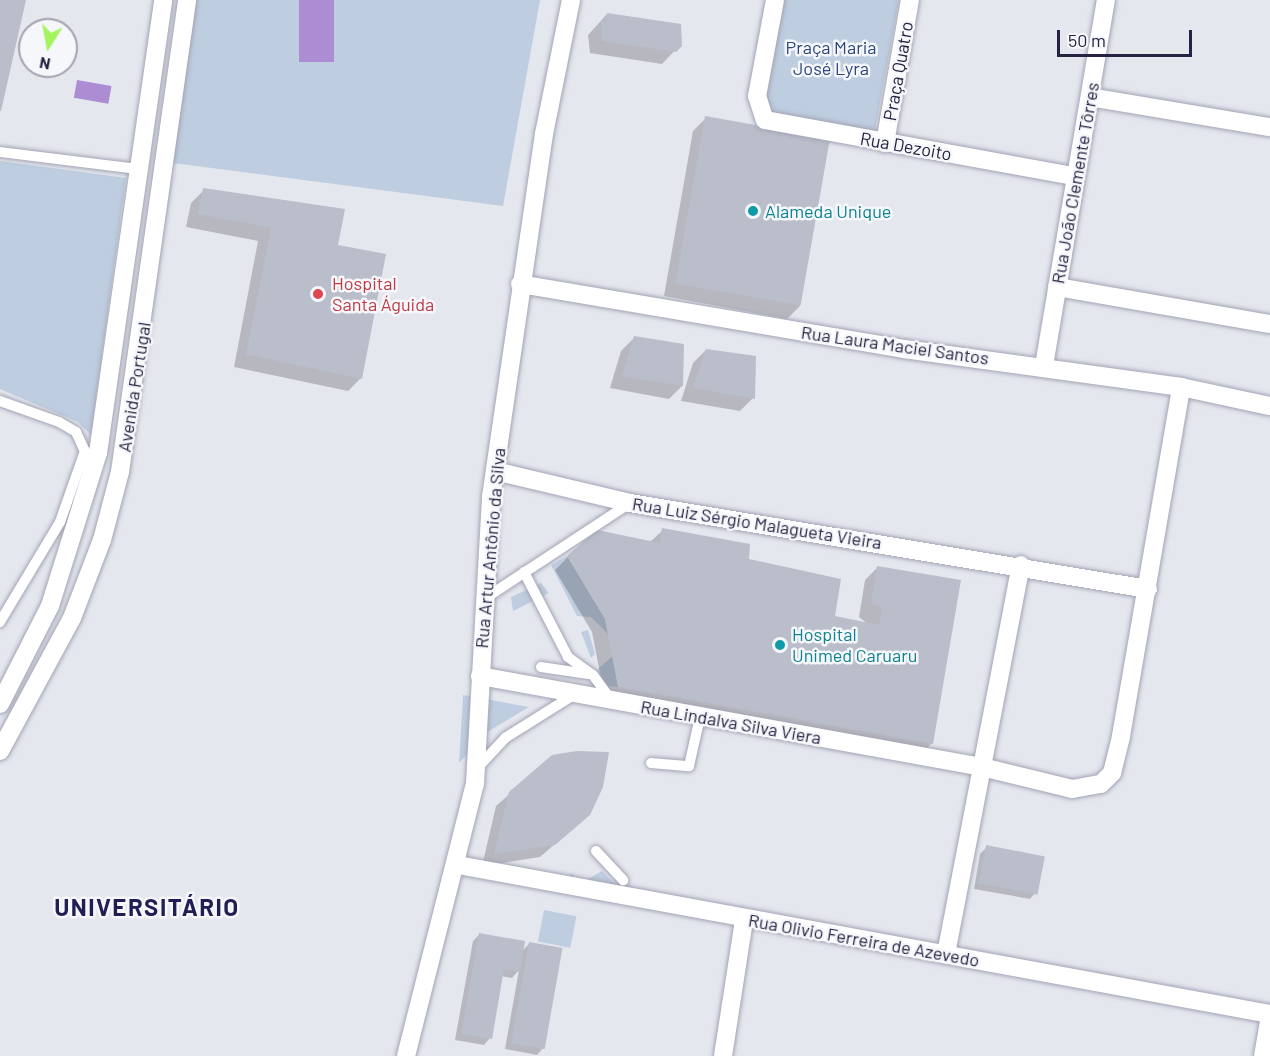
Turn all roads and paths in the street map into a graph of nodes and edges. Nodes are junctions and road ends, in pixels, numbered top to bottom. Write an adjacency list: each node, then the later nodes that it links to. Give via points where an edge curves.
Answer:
1 (163, 0): 11 (street, Avenida Portugal)
2 (187, 0): 25 (street, Avenida Portugal, via 130,420)
3 (571, 0): 13 (street, Rua Artur Antônio da Silva)
4 (776, 0): 9 (street, Rua Dezoito, via 757,96 765,120)
5 (910, 0): 9 (street, Praça Quatro)
6 (1106, 0): 7 (street, Rua João Clemente Tôrres)
7 (1089, 97): 8 (street); 12 (street, Rua João Clemente Tôrres)
8 (1270, 127)
9 (885, 143): 12 (street, Rua Dezoito)
10 (0, 152): 11 (lane)
11 (139, 169): 23 (street, Avenida Portugal, via 98,453)
12 (1074, 176): 14 (street, Rua João Clemente Tôrres)
13 (520, 284): 16 (street, Rua Laura Maciel Santos, via 904,349); 20 (street, Rua Artur Antônio da Silva)
14 (1058, 287): 15 (street); 16 (street, Rua João Clemente Tôrres)
15 (1270, 324)
16 (1044, 366): 17 (street, Rua Laura Maciel Santos)
17 (1181, 387): 19 (street, Rua Laura Maciel Santos); 26 (street, Rua Lindalva Silva Viera)
18 (0, 401): 28 (lane, via 76,432 85,451 60,522)
19 (1270, 406)
20 (495, 471): 21 (street, Rua Luiz Sérgio Malagueta Vieira); 27 (street, Rua Artur Antônio da Silva)
21 (630, 503): 22 (street, Rua Luiz Sérgio Malagueta Vieira); 24 (lane)
22 (1021, 565): 26 (street, Rua Luiz Sérgio Malagueta Vieira); 38 (street)
23 (63, 572): 25 (street); 34 (street, Avenida Portugal)
24 (524, 572): 27 (lane); 30 (lane, via 568,657)
25 (87, 582): 36 (street, Avenida Portugal, via 47,671)
26 (1148, 590): 38 (street, Rua Lindalva Silva Viera, via 1112,773 1101,784 1072,789)
27 (484, 600): 31 (street, Rua Artur Antônio da Silva)
28 (0, 622)
29 (541, 667): 30 (lane)
30 (593, 675): 33 (lane)
31 (480, 676): 32 (street, Rua Lindalva Silva Viera); 39 (street, Rua Artur Antônio da Silva)
32 (572, 696): 33 (street, Rua Lindalva Silva Viera); 39 (lane, via 485,754)
33 (612, 701): 35 (street, Rua Lindalva Silva Viera)
34 (0, 704)
35 (700, 717): 37 (lane, via 689,766); 38 (street, Rua Lindalva Silva Viera)
36 (0, 751)
37 (651, 763)
38 (982, 767): 44 (street)
39 (475, 784): 41 (street, Rua Artur Antônio da Silva)
40 (596, 851): 42 (lane)
41 (458, 865): 43 (street, Rua Olivio Ferreira de Azevedo); 46 (street, Rua Artur Antônio da Silva)
42 (623, 880)
43 (744, 920): 44 (street, Rua Olivio Ferreira de Azevedo); 47 (street)
44 (946, 954): 45 (street, Rua Olivio Ferreira de Azevedo)
45 (1270, 1015): 48 (street)
46 (406, 1056)
47 (723, 1056)
48 (1263, 1056)

